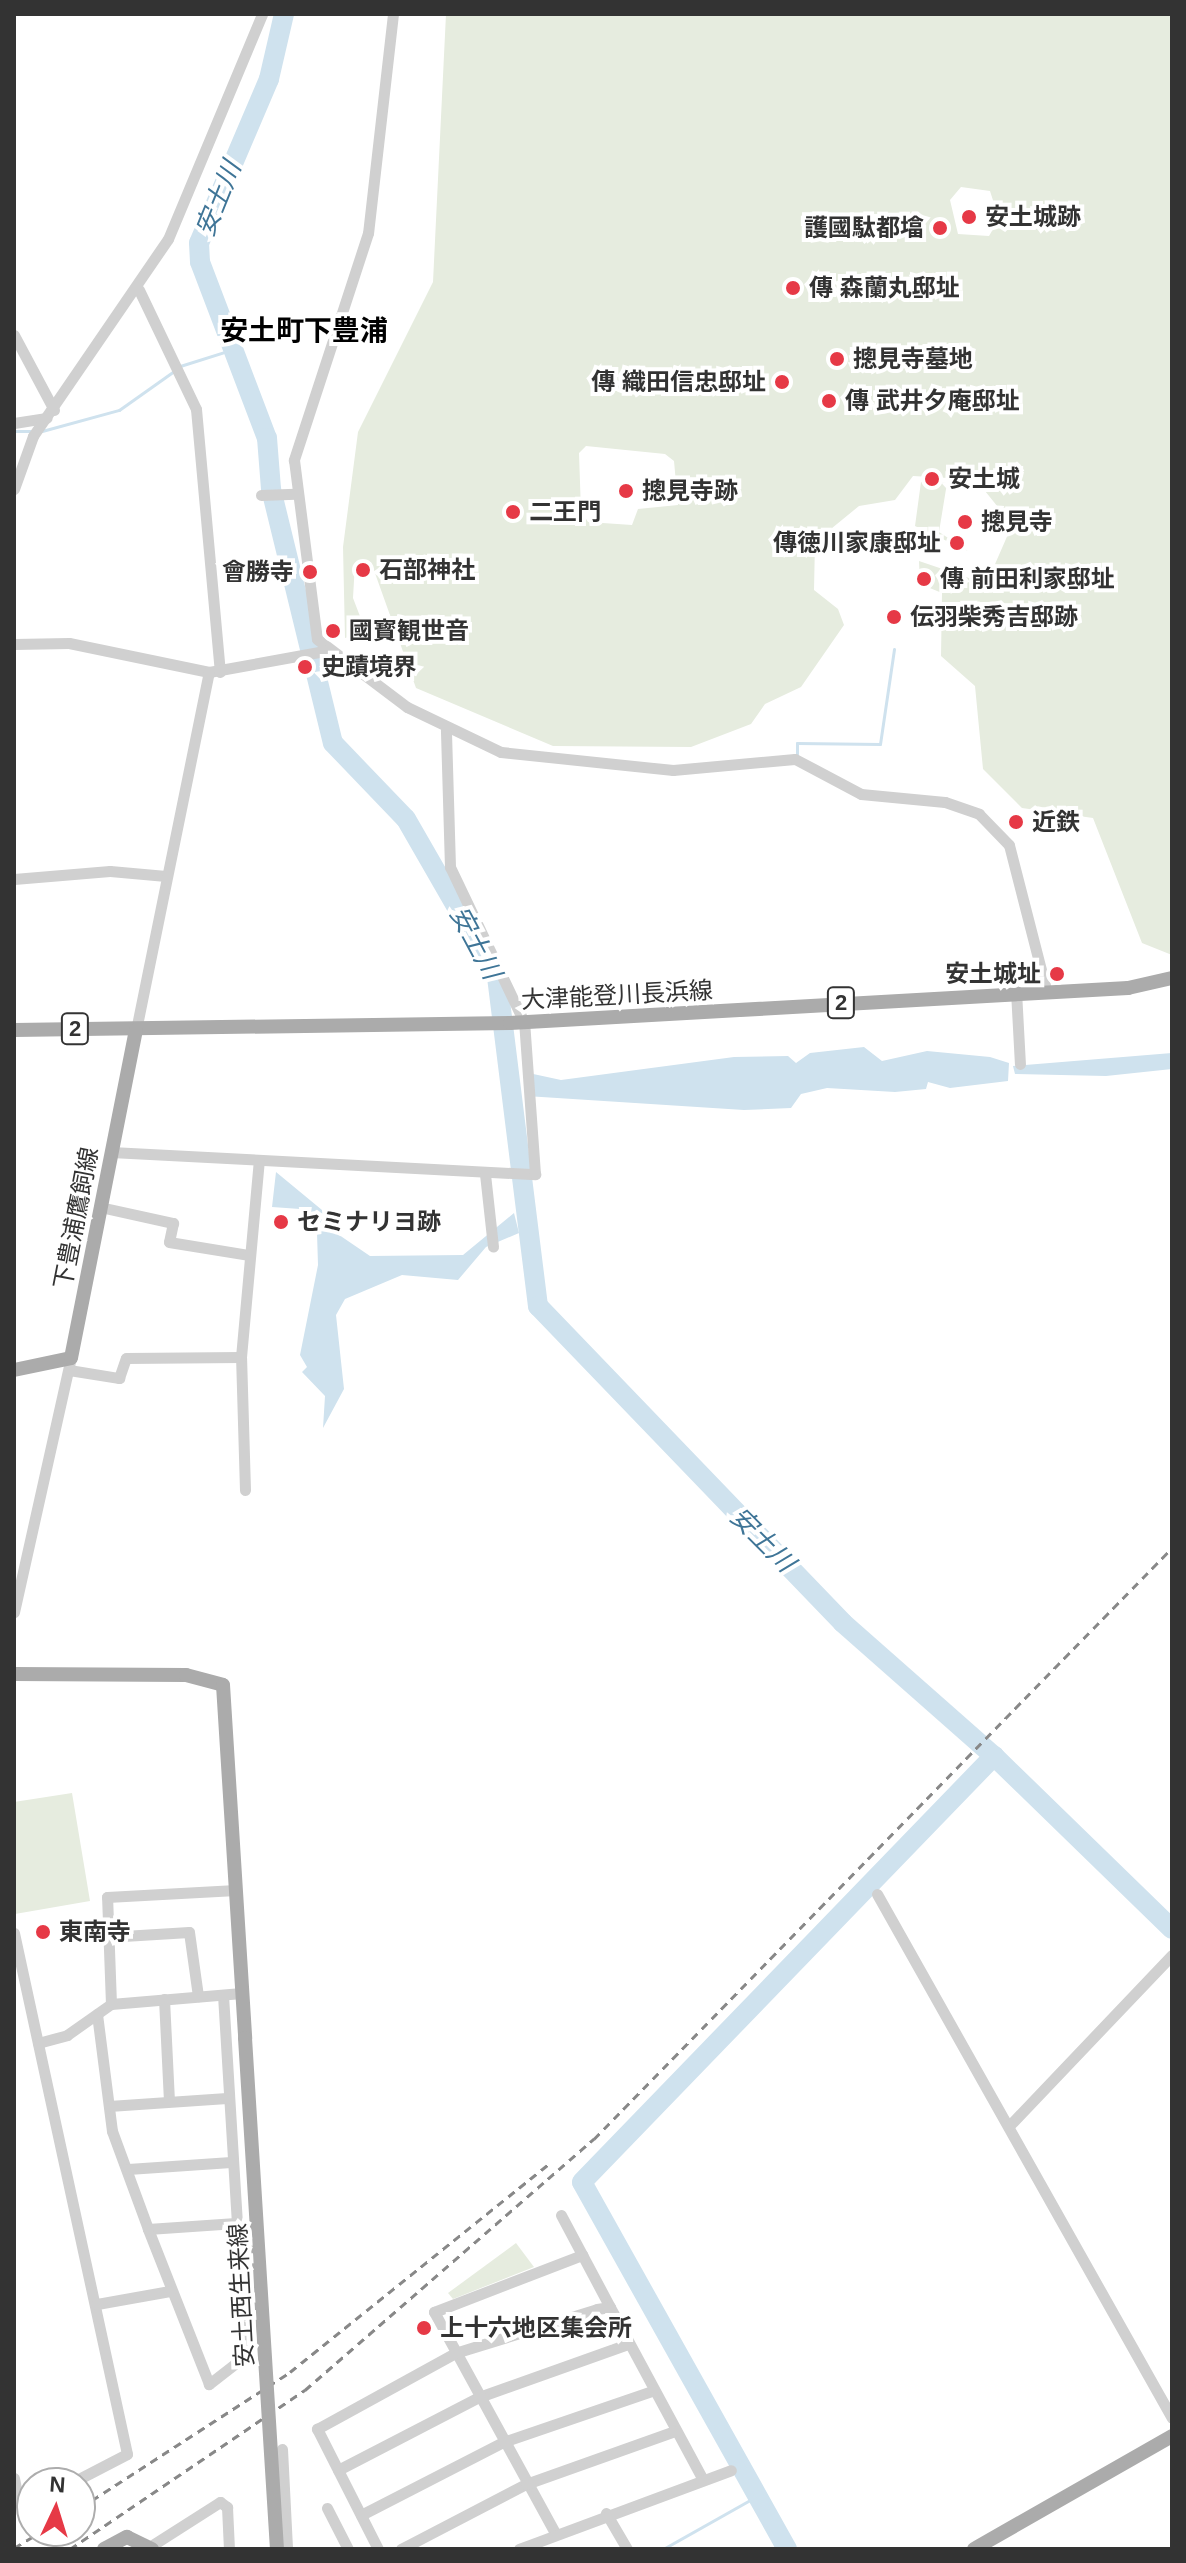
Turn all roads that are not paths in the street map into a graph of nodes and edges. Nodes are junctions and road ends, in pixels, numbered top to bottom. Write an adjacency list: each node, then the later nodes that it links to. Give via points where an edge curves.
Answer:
1 (262, 14): 3 (street)
2 (393, 14): 8 (street, via 368,233 297,435)
3 (139, 290): 5 (street); 12 (street, via 196,409)
4 (14, 335): 5 (street)
5 (48, 417): 6 (street); 7 (street, via 33,436)
6 (14, 423)
7 (14, 489)
8 (295, 494): 9 (street); 11 (street, via 310,615)
9 (261, 495)
10 (14, 644): 12 (street, via 69,643)
11 (326, 652): 12 (street); 13 (street)
12 (215, 672): 14 (street)
13 (446, 730): 17 (street, via 537,760 687,770 795,759 861,794 971,811 993,823 1009,845); 19 (street, via 450,867)
14 (166, 876): 15 (street, via 110,871); 21 (street)
15 (14, 879)
16 (1172, 978): 17 (main road, 大津能登川長浜線 / 2, via 1128,988)
17 (1046, 989): 18 (main road, 大津能登川長浜線 / 2)
18 (1016, 991): 19 (main road, 大津能登川長浜線 / 2); 22 (street)
19 (511, 1023): 21 (main road, 大津能登川長浜線 / 2); 25 (street, via 527,1065 535,1174)
20 (14, 1030): 21 (main road, 大津能登川長浜線 / 2)
21 (136, 1030): 23 (main road, 下豊浦鷹飼線)
22 (1020, 1064)
23 (111, 1152): 24 (street); 26 (main road, 下豊浦鷹飼線)
24 (259, 1161): 25 (street); 28 (street)
25 (485, 1174): 27 (street)
26 (100, 1207): 28 (street, via 173,1223 169,1242); 30 (main road, 下豊浦鷹飼線)
27 (493, 1247)
28 (248, 1255): 29 (street)
29 (241, 1357): 30 (street, via 126,1358 119,1378); 32 (street)
30 (70, 1364): 31 (main road); 33 (street)
31 (14, 1370)
32 (245, 1490)
33 (14, 1612)
34 (14, 1674): 35 (main road, 安土西生来線, via 186,1675 223,1685)
35 (236, 1890): 38 (street, via 107,1897); 40 (main road, 安土西生来線)
36 (877, 1894): 50 (street)
37 (14, 1933): 46 (street)
38 (107, 1937): 42 (street, via 189,1932); 44 (street)
39 (1172, 1955): 50 (street)
40 (242, 1993): 41 (street); 83 (main road, 安土西生来線, bridge)
41 (223, 1995): 42 (street); 47 (street)
42 (198, 1996): 43 (street)
43 (164, 1999): 44 (street); 48 (street)
44 (111, 2004): 45 (street)
45 (97, 2014): 46 (street); 49 (street)
46 (38, 2043): 58 (street)
47 (227, 2098): 48 (street); 51 (street)
48 (169, 2101): 49 (street)
49 (109, 2106): 52 (street)
50 (1009, 2126): 64 (street)
51 (231, 2162): 52 (street); 54 (street)
52 (128, 2169): 55 (street)
53 (561, 2215): 56 (street)
54 (236, 2223): 55 (street); 57 (street, via 244,2361 203,2382)
55 (148, 2229): 57 (street)
56 (582, 2255): 59 (street); 61 (street, via 434,2312)
57 (170, 2291): 58 (street)
58 (97, 2304): 69 (street, via 127,2454)
59 (610, 2307): 60 (street); 61 (street)
60 (628, 2344): 62 (street); 63 (street)
61 (455, 2353): 63 (street); 70 (street, via 317,2429)
62 (652, 2391): 65 (street); 67 (street)
63 (479, 2397): 67 (street); 70 (street)
64 (1172, 2418)
65 (675, 2431): 72 (street); 74 (street)
66 (1172, 2436): 90 (main road)
67 (503, 2442): 74 (street); 78 (street)
68 (282, 2449): 84 (street)
69 (96, 2470)
70 (338, 2470): 78 (street)
71 (731, 2470): 72 (street)
72 (701, 2476): 77 (street)
73 (14, 2478): 75 (street)
74 (526, 2484): 79 (street); 87 (street)
75 (16, 2500)
76 (327, 2508): 85 (street)
77 (606, 2513): 79 (street); 89 (street)
78 (361, 2515): 86 (street)
79 (554, 2531): 88 (street)
80 (152, 2548): 81 (main road, via 127,2537); 82 (street, via 220,2502 227,2507)
81 (104, 2549)
82 (229, 2549)
83 (277, 2549)
84 (287, 2549)
85 (348, 2549)
86 (378, 2549)
87 (401, 2549)
88 (519, 2549)
89 (627, 2549)
90 (974, 2549)

